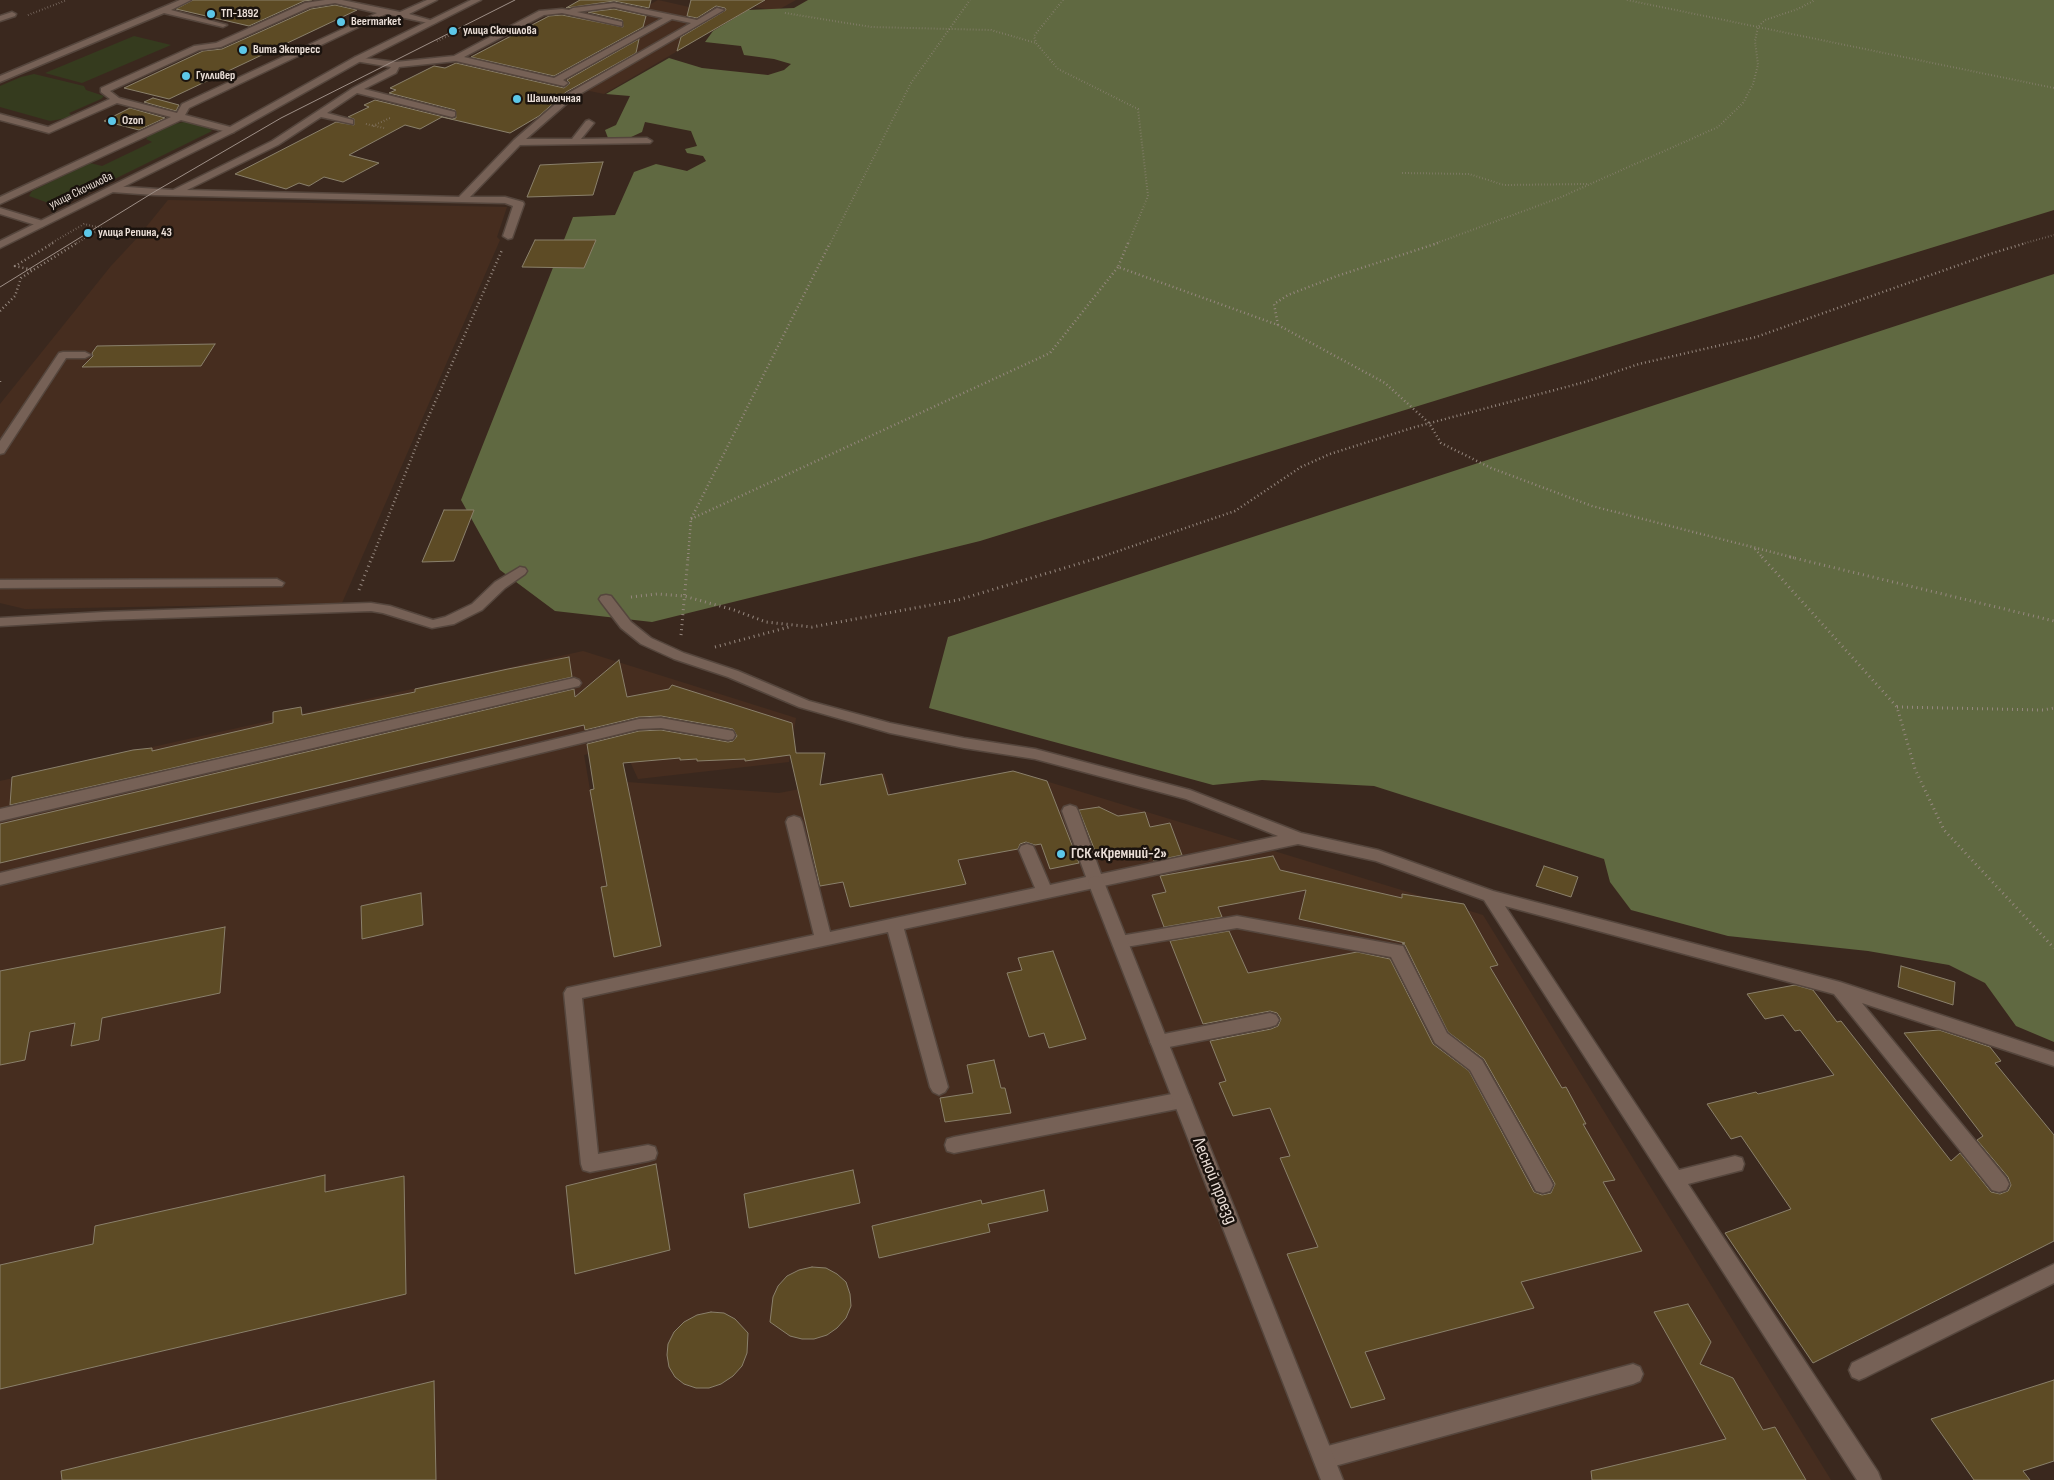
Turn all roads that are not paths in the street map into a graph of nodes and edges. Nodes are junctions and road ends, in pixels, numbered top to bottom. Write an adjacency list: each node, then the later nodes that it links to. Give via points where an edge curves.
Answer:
1 (187, 0): 5 (street)
2 (336, 0): 8 (street); 26 (street, via 308,5 218,45 197,48 104,90)
3 (433, 0): 10 (street)
4 (477, 0): 13 (street, улица Скочилова)
5 (163, 10): 15 (street); 21 (street)
6 (720, 10): 14 (street)
7 (562, 11): 11 (street, via 614,5); 16 (street); 17 (street, via 542,14)
8 (385, 12): 10 (street); 29 (street, via 185,106)
9 (12, 14): 12 (street)
10 (401, 15): 13 (street)
11 (670, 17): 14 (street); 23 (street)
12 (0, 19)
13 (433, 22): 18 (street, улица Скочилова)
14 (697, 22): 24 (street)
15 (223, 24)
16 (619, 24)
17 (456, 58): 19 (street); 23 (street)
18 (358, 59): 19 (street); 33 (street, улица Скочилова)
19 (396, 65): 25 (street, via 393,71)
20 (0, 71): 21 (street)
21 (13, 74): 22 (street)
22 (0, 80)
23 (555, 81): 24 (street)
24 (582, 87): 35 (street)
25 (356, 90): 27 (street); 28 (street)
26 (116, 100): 29 (street); 30 (street, via 49,130)
27 (320, 114): 31 (street); 39 (street, via 275,143)
28 (452, 114)
29 (179, 116): 33 (street); 42 (street)
30 (0, 117)
31 (350, 122)
32 (589, 123): 36 (street)
33 (232, 130): 38 (street, улица Скочилова)
34 (647, 141): 36 (street)
35 (517, 142): 36 (street); 41 (street)
36 (574, 142)
37 (250, 186): 40 (street)
38 (112, 190): 39 (street); 44 (street, улица Скочилова)
39 (173, 193): 40 (street)
40 (210, 193): 41 (street)
41 (462, 200): 45 (street, via 505,200 519,204)
42 (0, 202)
43 (0, 211): 44 (street)
44 (42, 224): 46 (street, улица Скочилова)
45 (508, 236)
46 (0, 245)
47 (85, 355): 48 (street, via 63,355)
48 (0, 450)
49 (520, 571): 53 (street, via 477,607 448,621 432,624 371,607)
50 (277, 583): 51 (street)
51 (0, 584)
52 (606, 599): 59 (street, via 626,625 646,640 804,704 890,728 1036,754 1190,795)
53 (0, 622)
54 (574, 683): 57 (street)
55 (728, 735): 61 (street, via 661,723 640,724)
56 (1070, 811): 62 (street, Лесной проезд)
57 (0, 815)
58 (794, 822): 66 (street)
59 (1298, 838): 62 (street); 64 (street, via 1378,856)
60 (1027, 850): 63 (street)
61 (0, 879)
62 (1096, 882): 63 (street); 67 (street, Лесной проезд)
63 (1044, 894): 65 (street)
64 (1490, 896): 68 (street); 77 (street)
65 (895, 925): 66 (street); 72 (street)
66 (824, 940): 75 (street, via 572,993 590,1164)
67 (1120, 942): 70 (street, Лесной проезд); 79 (street, via 1237,922 1397,951 1441,1038 1476,1065)
68 (1840, 989): 71 (street); 78 (street)
69 (1270, 1020): 70 (street)
70 (1159, 1042): 73 (street, Лесной проезд)
71 (2054, 1059)
72 (939, 1087)
73 (1182, 1100): 74 (street); 83 (street, Лесной проезд)
74 (954, 1145)
75 (648, 1153)
76 (1734, 1164): 77 (street)
77 (1675, 1179): 85 (street)
78 (1999, 1184)
79 (1543, 1185)
80 (2054, 1273): 81 (street)
81 (1859, 1370)
82 (1633, 1374): 83 (street)
83 (1324, 1458): 84 (street, Лесной проезд)
84 (1332, 1480)
85 (1870, 1480)

